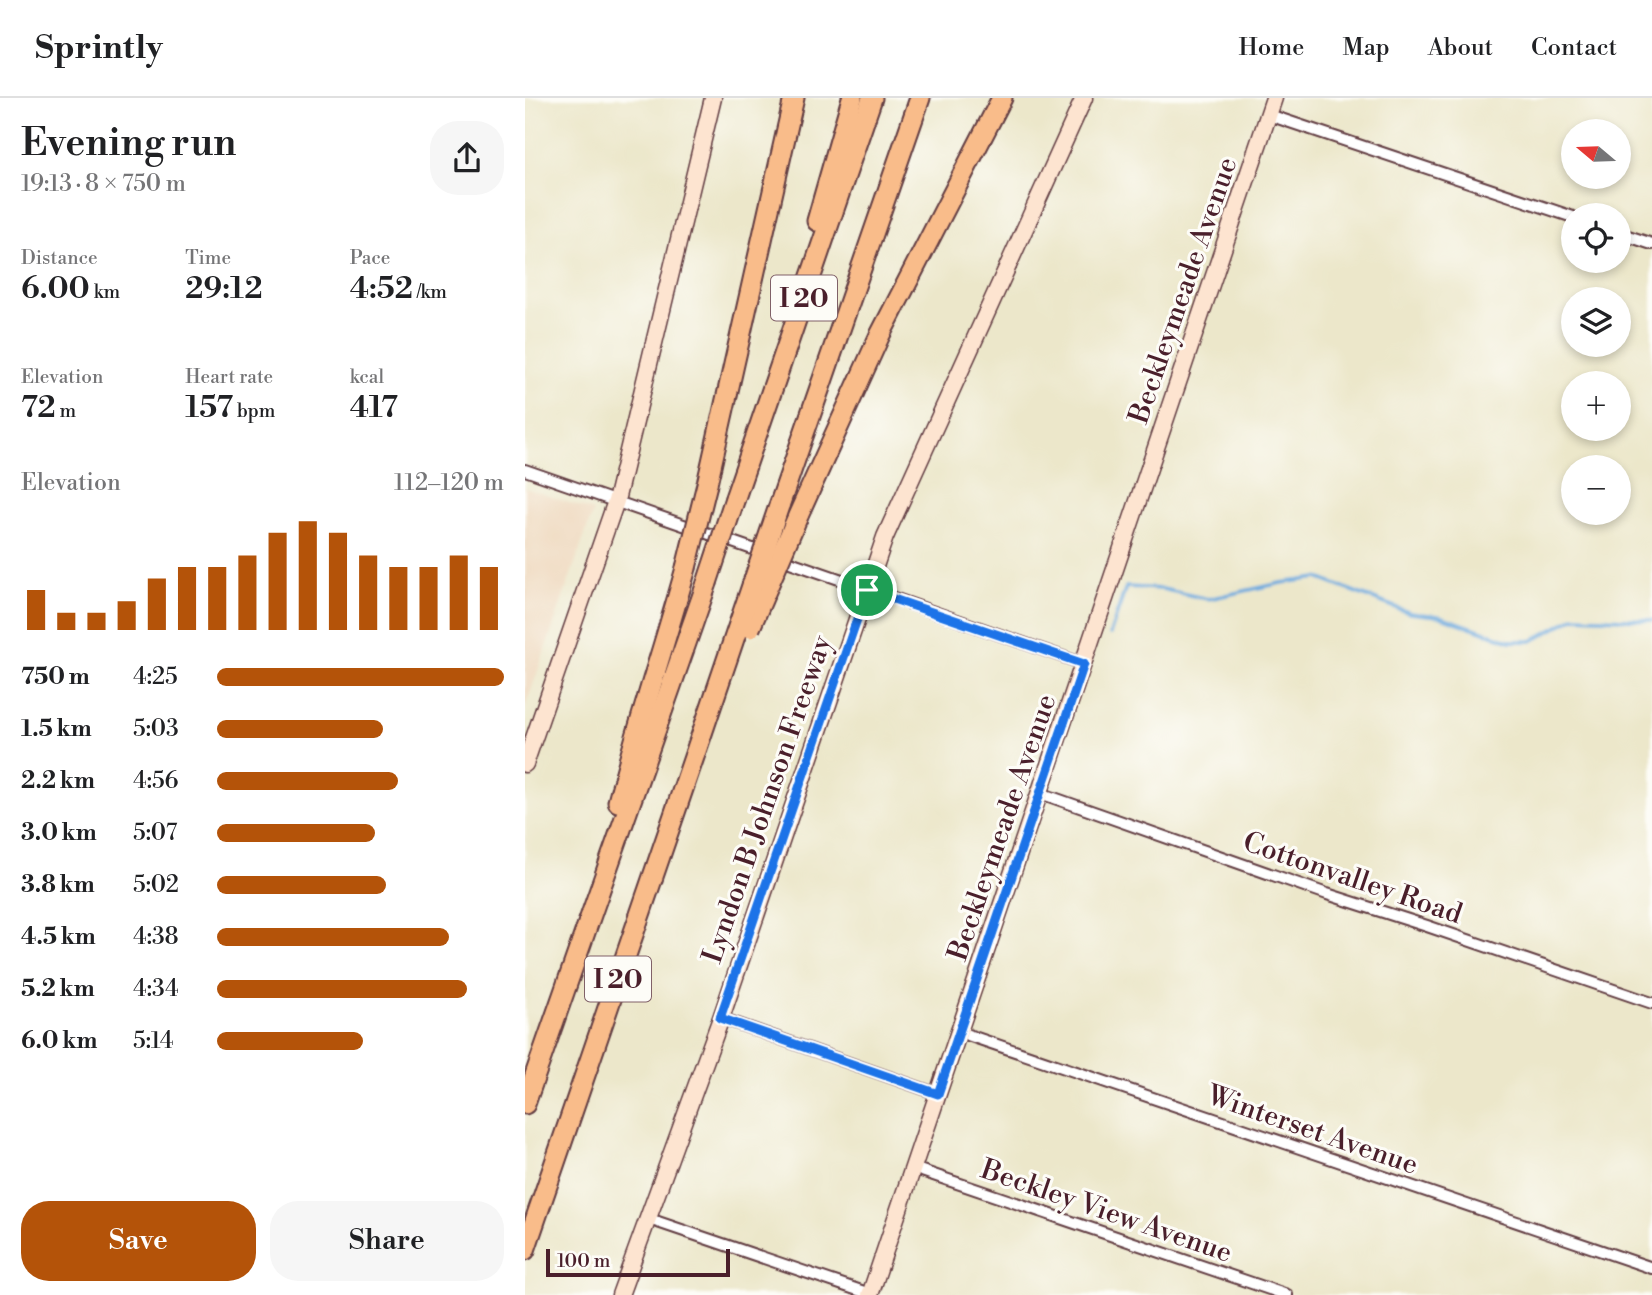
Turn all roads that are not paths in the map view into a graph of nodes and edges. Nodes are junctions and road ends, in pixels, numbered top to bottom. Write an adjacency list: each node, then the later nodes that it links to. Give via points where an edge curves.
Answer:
1 (713, 98): 17 (main road)
2 (794, 98): 23 (highway, bridge, via 686,568 637,727)
3 (852, 98): 15 (highway)
4 (872, 98): 15 (highway, I 20)
5 (920, 98): 12 (highway, I 20)
6 (935, 98): 12 (highway)
7 (1002, 98): 20 (highway, bridge, via 879,337)
8 (1084, 98): 18 (main road, Lyndon B Johnson Freeway, via 925,445)
9 (1275, 98): 10 (main road, Beckleymeade Avenue)
10 (1269, 115): 11 (street); 19 (main road, Beckleymeade Avenue)
11 (1561, 213)
12 (876, 228): 20 (highway, I 20, bridge)
13 (1631, 237): 14 (street)
14 (1652, 244)
15 (757, 435): 23 (highway, I 20, bridge)
16 (525, 470): 17 (street)
17 (616, 501): 18 (street); 21 (main road)
18 (867, 590): 19 (street); 25 (main road, Lyndon B Johnson Freeway)
19 (1084, 664): 22 (main road, Beckleymeade Avenue)
20 (695, 754): 30 (highway, I 20)
21 (525, 764)
22 (1040, 793): 24 (street, Cottonvalley Road); 26 (main road, Beckleymeade Avenue)
23 (586, 926): 28 (highway, I 20)
24 (1652, 1003)
25 (720, 1018): 27 (street); 31 (main road, Lyndon B Johnson Freeway)
26 (959, 1032): 27 (main road, Beckleymeade Avenue); 34 (street, Winterset Avenue)
27 (938, 1094): 29 (main road, Beckleymeade Avenue)
28 (525, 1104)
29 (913, 1168): 36 (main road, Beckleymeade Avenue); 37 (street, Beckley View Avenue)
30 (541, 1205): 32 (highway, I 20); 33 (highway)
31 (646, 1219): 35 (main road, Lyndon B Johnson Freeway); 36 (street)
32 (525, 1250)
33 (525, 1266)
34 (1652, 1268)
35 (620, 1295)
36 (870, 1295)
37 (1287, 1295)

